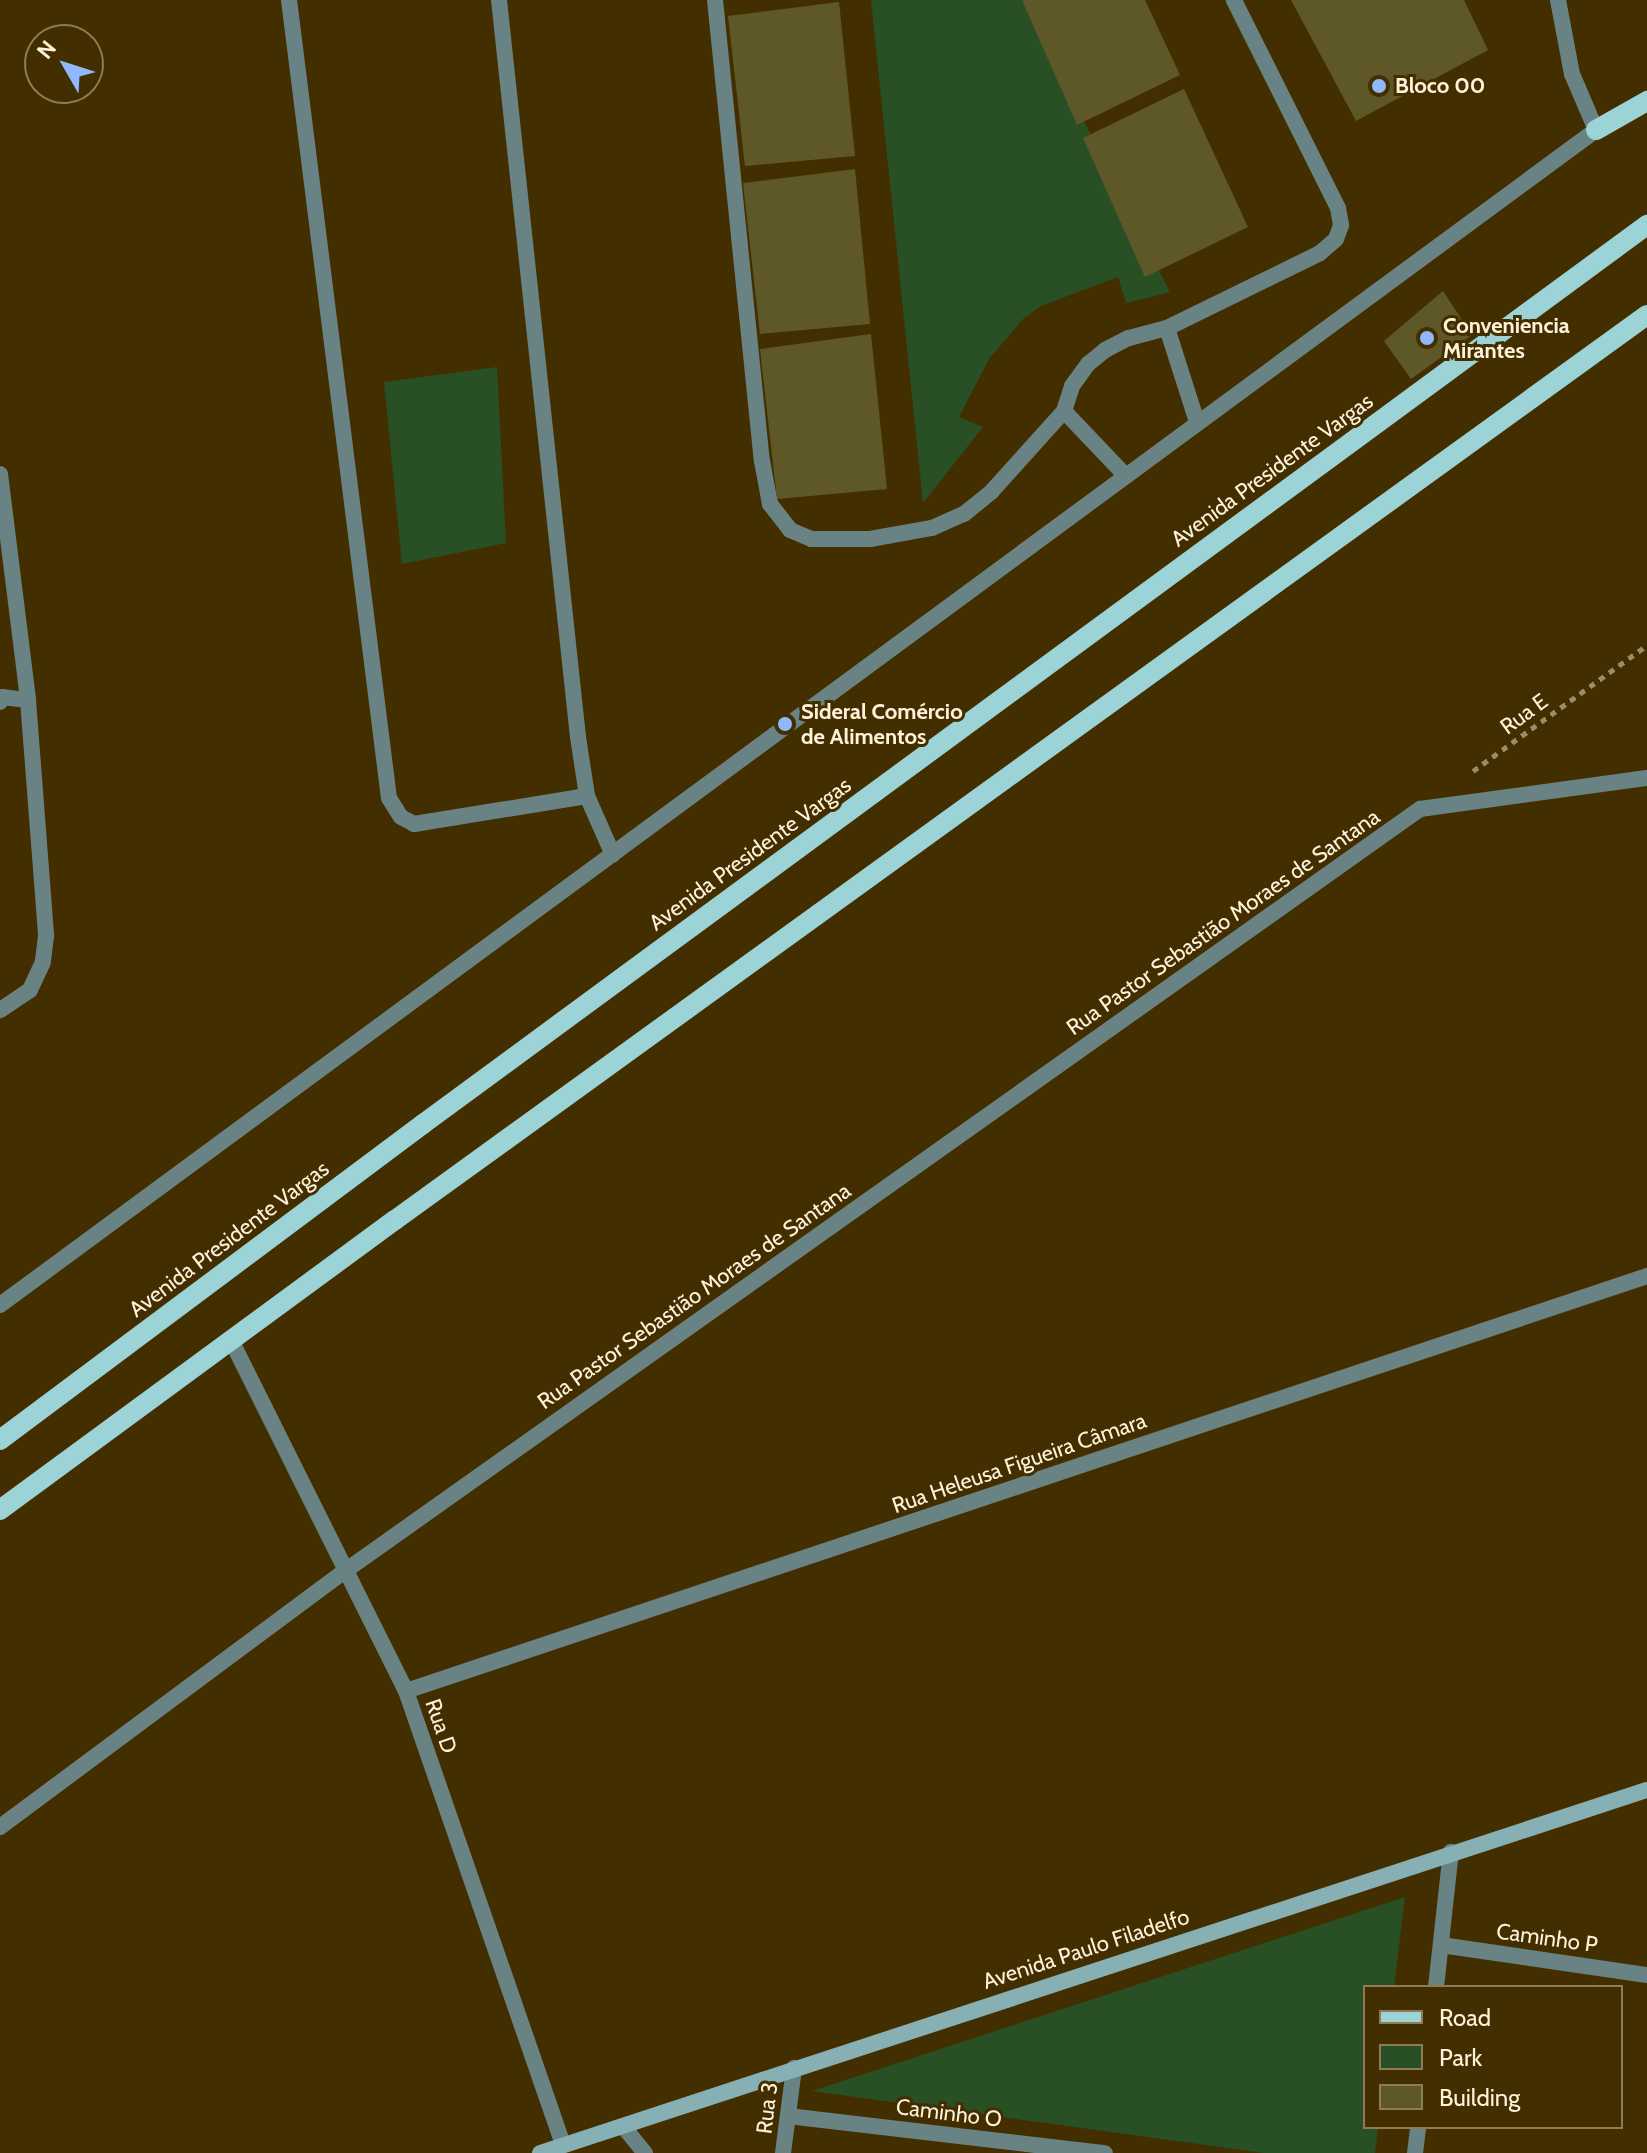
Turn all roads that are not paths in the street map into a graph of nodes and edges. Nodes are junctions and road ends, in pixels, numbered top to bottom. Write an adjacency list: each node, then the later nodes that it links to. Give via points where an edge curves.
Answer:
1 (289, 0): 18 (street, via 389,798 401,817 414,824)
2 (499, 0): 18 (street)
3 (715, 0): 11 (street, via 762,461 770,504 790,530 811,539 870,539 932,528 964,514 992,491)
4 (1234, 0): 10 (street, via 1338,208 1341,225 1336,239 1320,253)
5 (1558, 0): 7 (street, via 1572,74)
6 (1647, 101): 7 (main road)
7 (1596, 130): 12 (street)
8 (1647, 225): 24 (main road, Avenida Presidente Vargas)
9 (1642, 320): 23 (main road)
10 (1167, 328): 11 (street, via 1105,350 1072,386); 12 (street)
11 (1064, 411): 14 (street)
12 (1197, 422): 14 (street)
13 (0, 474): 16 (street)
14 (1125, 475): 19 (street)
15 (1, 698): 16 (street)
16 (28, 700): 20 (street, via 46,936 43,962 30,990)
17 (1647, 778): 26 (street, Rua Pastor Sebastião Moraes de Santana, via 1420,809)
18 (587, 796): 19 (street)
19 (613, 855): 22 (street)
20 (0, 1010)
21 (1647, 1276): 27 (street, Rua Heleusa Figueira Câmara)
22 (0, 1305)
23 (231, 1340): 25 (main road); 26 (street, Rua D)
24 (0, 1440)
25 (0, 1510)
26 (345, 1571): 27 (street, Rua D); 29 (street, Rua Pastor Sebastião Moraes de Santana)
27 (406, 1691): 38 (street, Rua D)
28 (1647, 1790): 30 (street, Avenida Paulo Filadelfo)
29 (0, 1827)
30 (1451, 1852): 31 (street); 34 (street, Avenida Paulo Filadelfo)
31 (1441, 1945): 32 (street, Caminho P); 33 (street)
32 (1647, 1975)
33 (1436, 1985)
34 (794, 2068): 35 (street, Rua 3); 36 (street, Avenida Paulo Filadelfo)
35 (788, 2116): 41 (street, Rua 3); 42 (street, Caminho O)
36 (623, 2126): 38 (street, Avenida Paulo Filadelfo); 40 (street)
37 (1418, 2129): 43 (street)
38 (563, 2145): 39 (street, Avenida Paulo Filadelfo)
39 (540, 2153)
40 (645, 2153)
41 (783, 2153)
42 (1105, 2153)
43 (1415, 2153)

